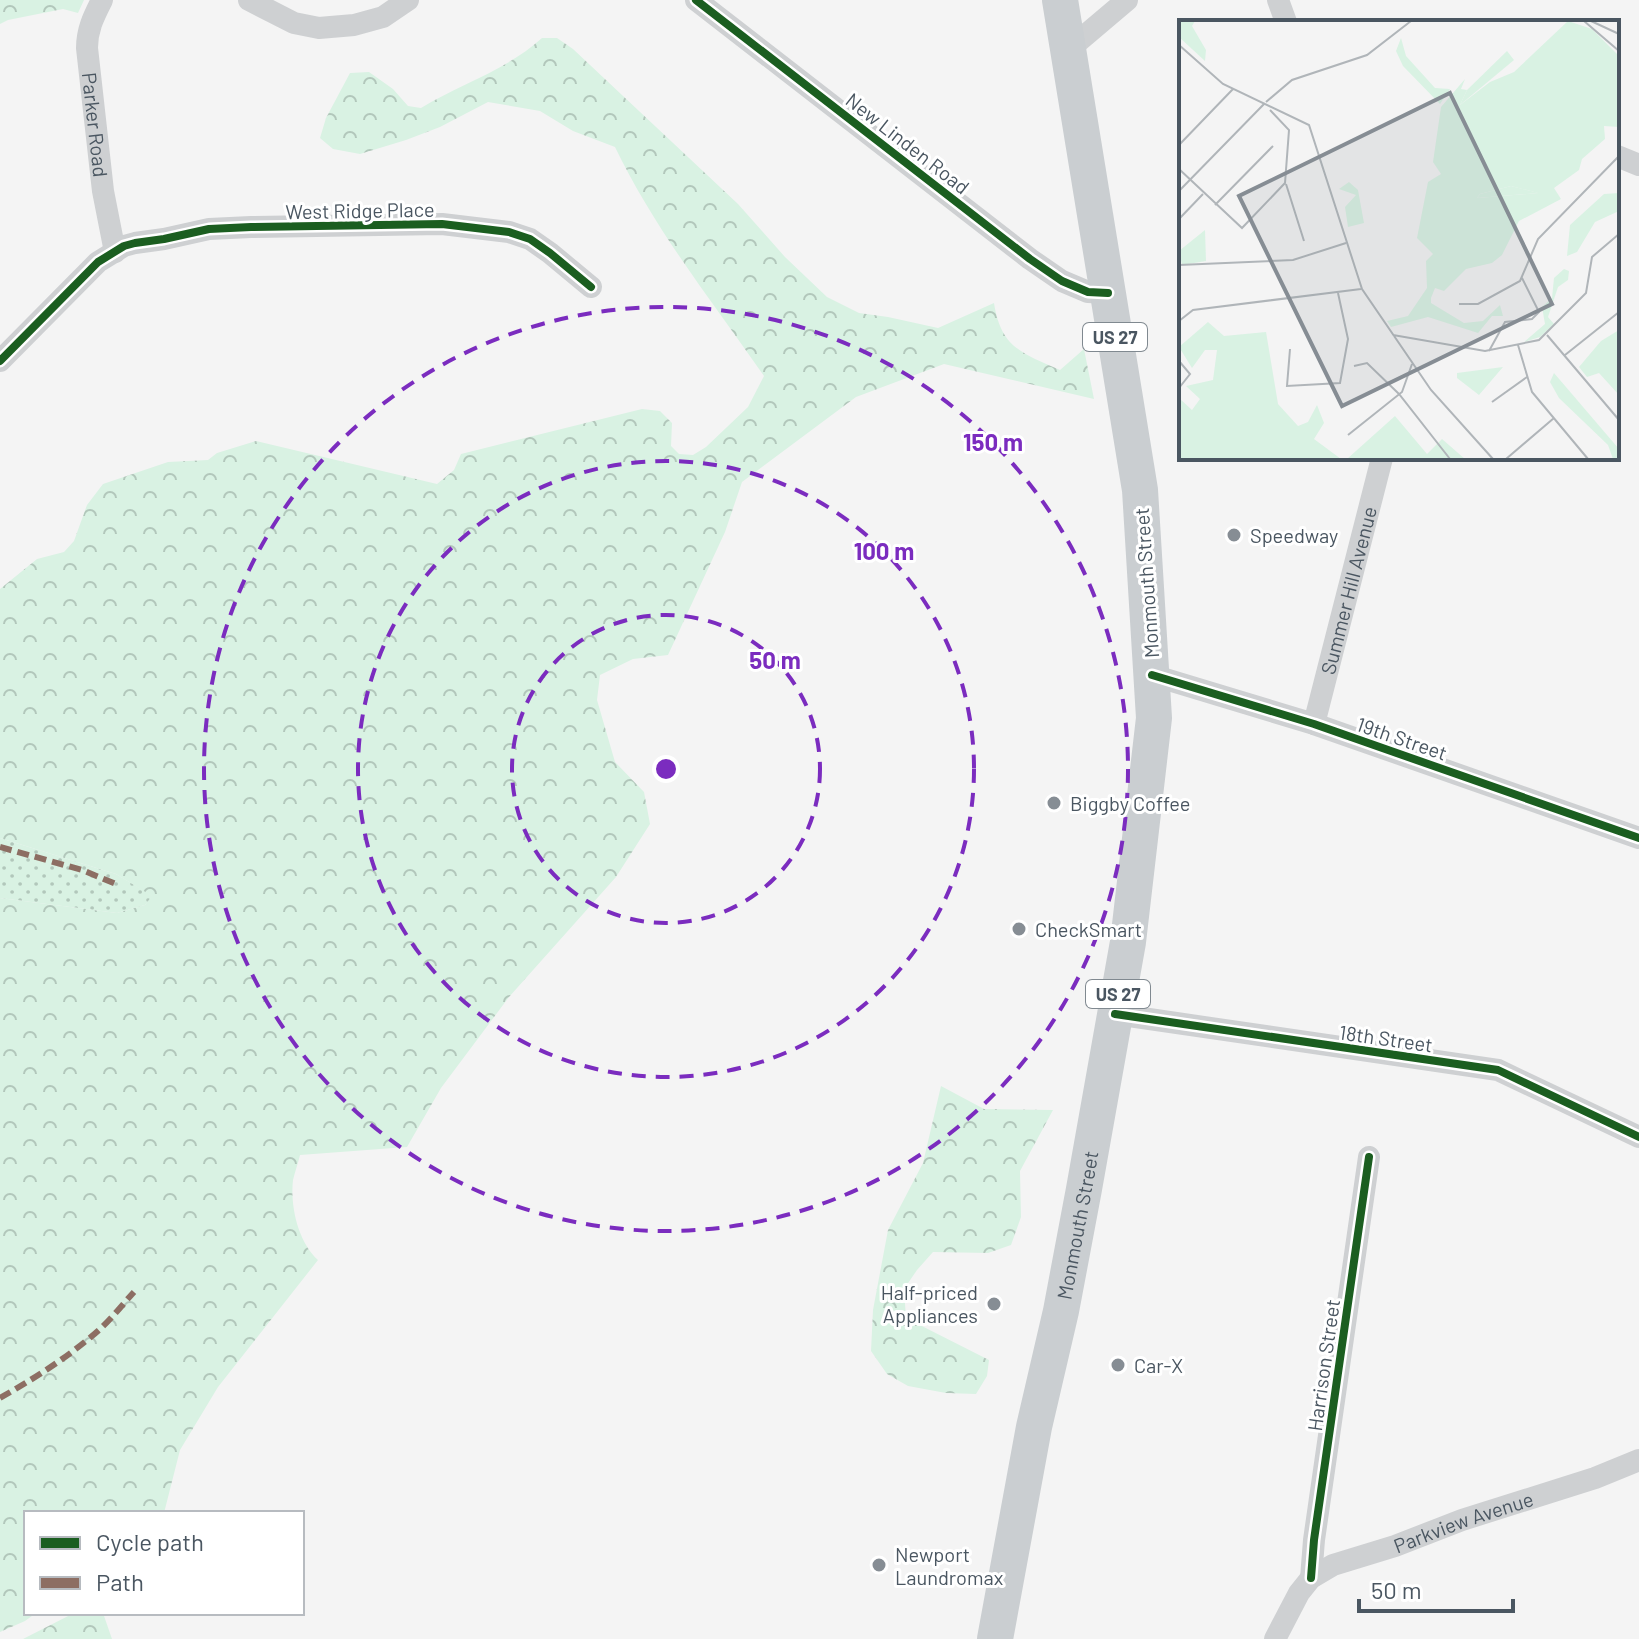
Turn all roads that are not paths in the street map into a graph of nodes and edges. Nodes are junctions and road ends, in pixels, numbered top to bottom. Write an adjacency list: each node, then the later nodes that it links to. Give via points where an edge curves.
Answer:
1 (102, 0): 12 (street, Parker Road, via 87,48)
2 (249, 0): 3 (street, via 294,23 319,28 383,17)
3 (408, 0)
4 (696, 0): 14 (street, New Linden Road, via 1030,259 1062,281 1088,292)
5 (1060, 0): 9 (main road, Monmouth Street / US 27)
6 (1127, 0): 9 (street)
7 (1278, 0): 8 (street)
8 (1285, 20)
9 (1068, 50): 14 (main road, Monmouth Street / US 27)
10 (1619, 157): 11 (street)
11 (1639, 165)
12 (115, 252): 13 (street, West Ridge Place, via 209,229 442,224 530,239); 15 (street, via 98,262)
13 (591, 287)
14 (1108, 293): 17 (main road, Monmouth Street / US 27, via 1140,490)
15 (0, 361)
16 (1381, 460): 18 (street, Summer Hill Avenue)
17 (1152, 675): 18 (street, 19th Street); 20 (main road, Monmouth Street / US 27, via 1152,740)
18 (1314, 724): 19 (street, 19th Street)
19 (1639, 838)
20 (1115, 1014): 21 (street, 18th Street, via 1498,1070); 25 (main road, Monmouth Street / US 27, via 1061,1311 1070,1338 1038,1513 1013,1543)
21 (1639, 1137)
22 (1369, 1157): 24 (street, Harrison Street)
23 (1639, 1460): 24 (street, Parkview Avenue, via 1333,1565)
24 (1311, 1578): 26 (street)
25 (995, 1639)
26 (1275, 1639)

